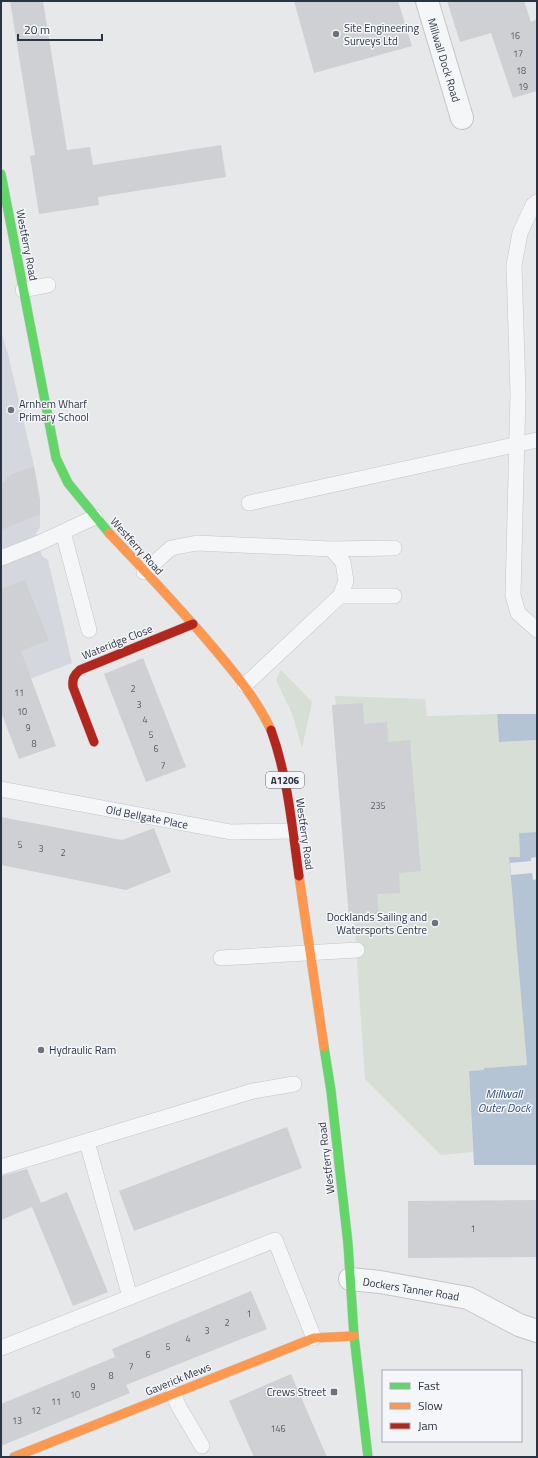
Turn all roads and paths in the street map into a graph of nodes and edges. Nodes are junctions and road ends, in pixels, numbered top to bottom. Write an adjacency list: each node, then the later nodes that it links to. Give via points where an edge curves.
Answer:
1 (427, 1): 2 (street, Millwall Dock Road)
2 (462, 118)
3 (1, 179): 6 (main road, Westferry Road / A1206)
4 (537, 202): 8 (lane, via 533,205 520,233 514,265 518,394)
5 (48, 285): 6 (lane)
6 (23, 290): 10 (main road, Westferry Road / A1206, via 56,458 68,483)
7 (537, 440): 8 (lane)
8 (516, 444): 9 (lane); 20 (lane, via 513,595 518,613)
9 (249, 503)
10 (95, 517): 11 (lane); 15 (main road, Westferry Road / A1206)
11 (63, 532): 14 (lane); 19 (lane)
12 (331, 548): 13 (lane); 15 (lane, via 197,543 171,548); 16 (lane, via 343,562 346,581)
13 (394, 548)
14 (1, 558)
15 (144, 572): 18 (main road, Westferry Road / A1206)
16 (340, 596): 17 (lane); 21 (lane)
17 (394, 596)
18 (193, 624): 21 (main road, Westferry Road / A1206); 22 (main road, Wateridge Close, via 75,674 72,679 73,687)
19 (89, 630)
20 (537, 630)
21 (245, 685): 24 (main road, Westferry Road / A1206, via 271,729 277,746)
22 (94, 742)
23 (1, 789): 24 (lane, Old Bellgate Place, via 231,832)
24 (293, 831): 26 (main road, Westferry Road / A1206)
25 (357, 950): 26 (lane)
26 (309, 952): 27 (lane); 31 (main road, Westferry Road / A1206, via 331,1091)
27 (221, 958)
28 (294, 1084): 29 (lane, via 253,1091)
29 (86, 1142): 30 (lane); 32 (lane)
30 (1, 1167)
31 (350, 1279): 33 (street, Dockers Tanner Road, via 468,1298 519,1325); 34 (main road, Westferry Road / A1206)
32 (130, 1297): 35 (lane, via 275,1240); 36 (lane)
33 (537, 1331)
34 (354, 1336): 35 (main road, Gaverick Mews); 40 (main road, Westferry Road / A1206)
35 (314, 1338): 37 (main road, Gaverick Mews)
36 (1, 1348)
37 (173, 1394): 38 (lane); 39 (main road, Gaverick Mews)
38 (202, 1446)
39 (14, 1457)
40 (368, 1457)

